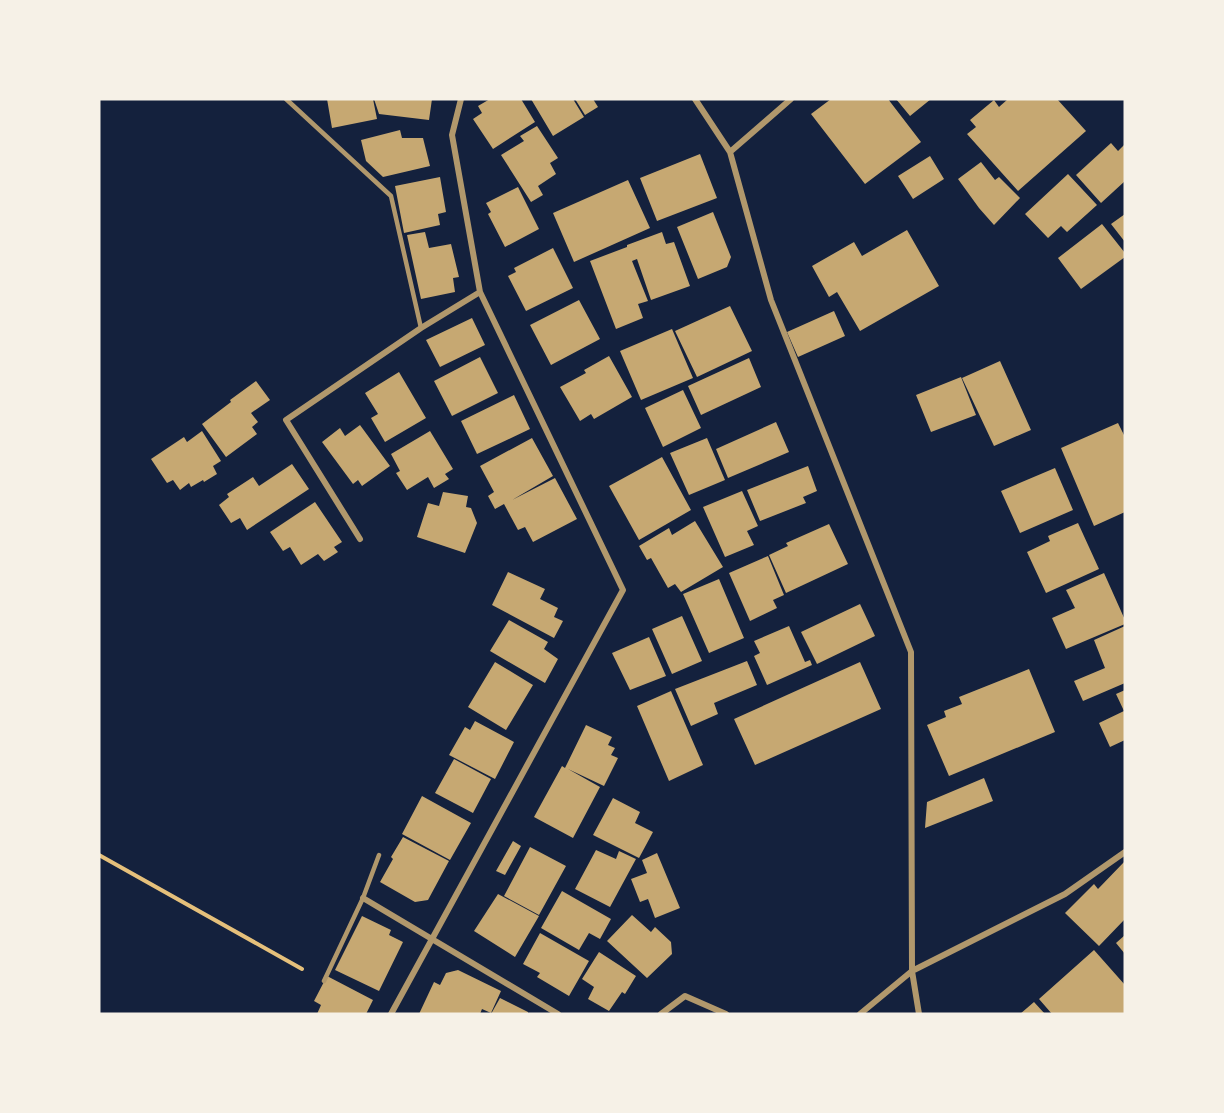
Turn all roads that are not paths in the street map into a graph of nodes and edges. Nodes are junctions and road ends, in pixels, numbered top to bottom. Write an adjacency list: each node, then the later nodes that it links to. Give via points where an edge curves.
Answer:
1 (286, 99): 7 (lane, via 391,196)
2 (461, 99): 6 (street, via 452,135)
3 (695, 99): 5 (street)
4 (791, 99): 5 (street)
5 (730, 152): 13 (street, via 771,300 911,652)
6 (480, 292): 7 (street); 12 (street, via 622,590)
7 (421, 327): 8 (street, via 286,420)
8 (360, 539)
9 (1125, 852): 13 (street, via 1065,894)
10 (379, 855): 11 (lane)
11 (363, 898): 12 (street); 14 (lane)
12 (431, 940): 15 (street); 16 (street)
13 (912, 971): 19 (street); 20 (street)
14 (324, 981)
15 (391, 1014)
16 (556, 1014)
17 (661, 1014): 18 (street, via 685,996)
18 (726, 1014)
19 (860, 1014)
20 (919, 1014)

